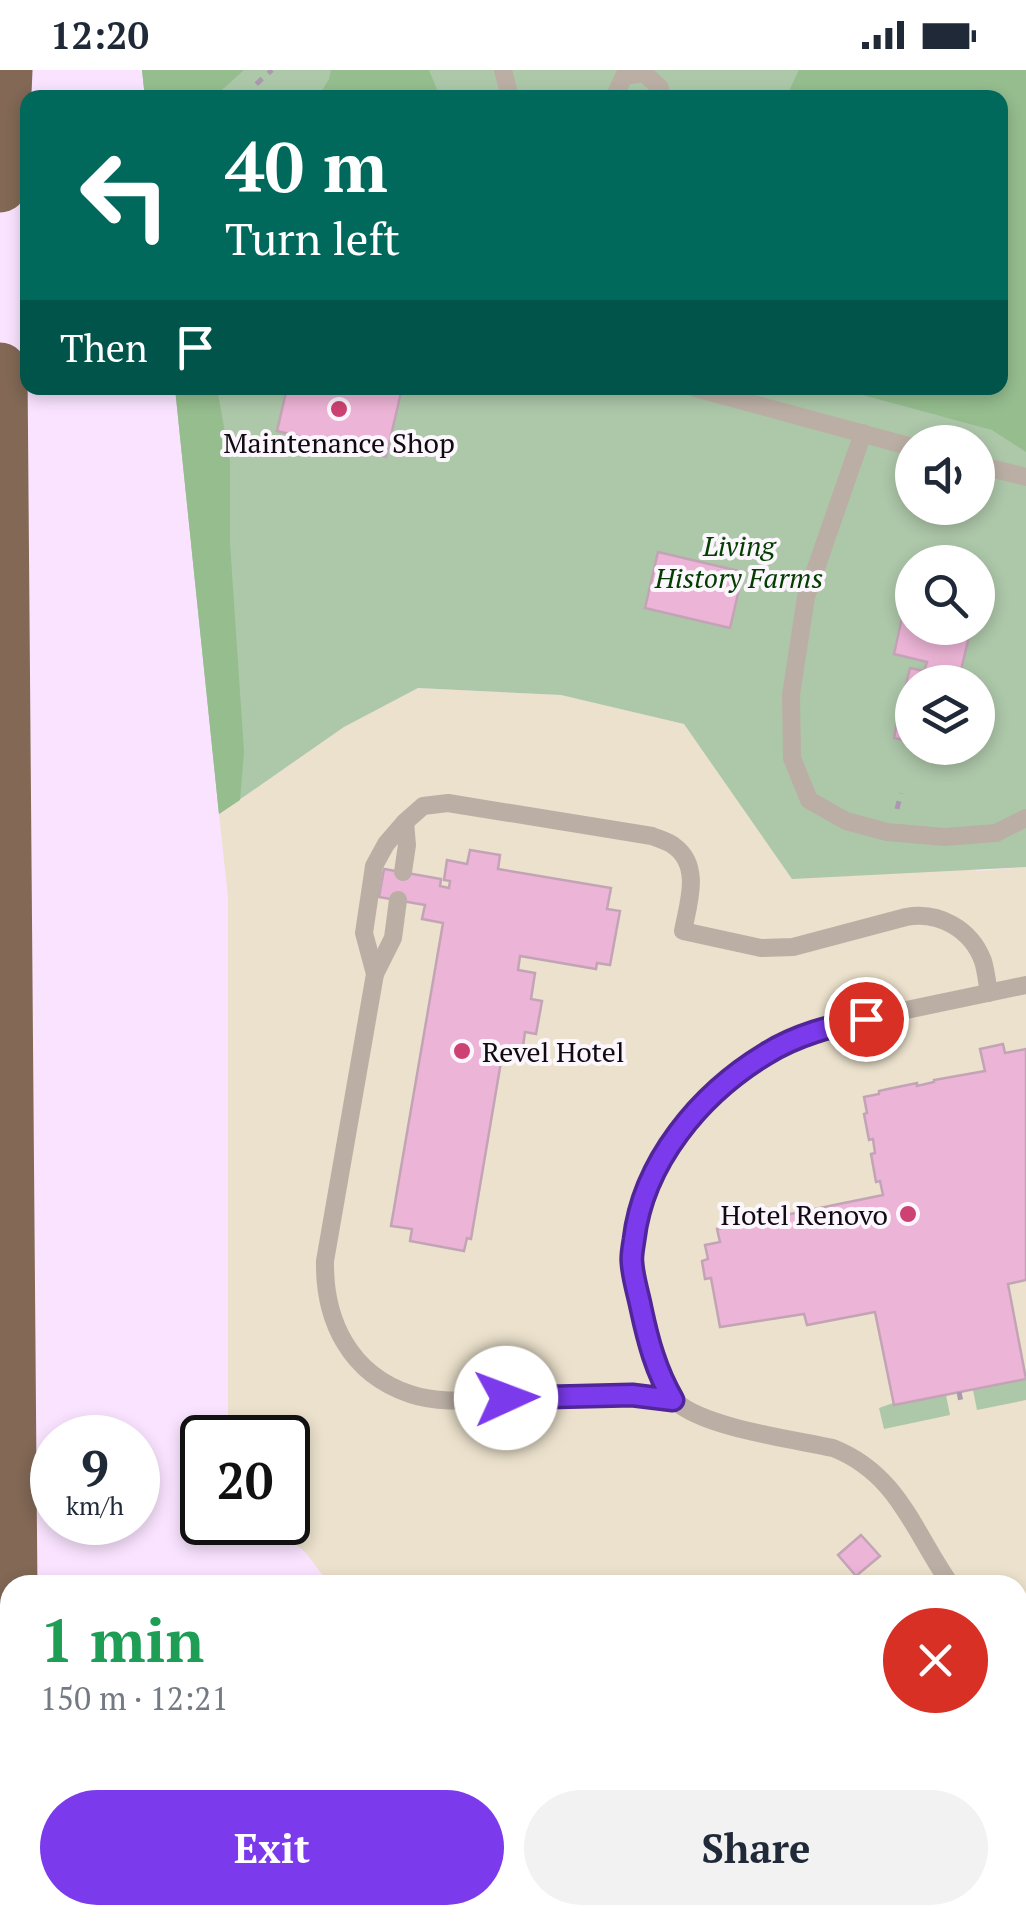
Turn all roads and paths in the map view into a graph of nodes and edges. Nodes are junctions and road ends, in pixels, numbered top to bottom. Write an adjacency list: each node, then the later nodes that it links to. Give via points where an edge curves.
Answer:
1 (5, 70): 6 (highway)
2 (272, 70): 3 (path)
3 (252, 90)
4 (618, 90): 5 (lane, via 624,76 644,73)
5 (660, 90)
6 (0, 185)
7 (0, 370): 23 (highway)
8 (721, 395): 9 (lane)
9 (863, 433): 10 (lane); 13 (lane, via 806,597 791,696 792,758 809,800 846,822 944,837 996,832)
10 (895, 442)
11 (995, 469): 12 (lane)
12 (1026, 477)
13 (1026, 818)
14 (405, 822): 15 (lane); 17 (lane, via 374,866 364,933); 19 (lane, via 423,806 448,802 652,836 682,854 692,876 683,931 761,948 792,947 916,915 937,917 972,942)
15 (402, 872)
16 (398, 900): 17 (lane, via 393,938)
17 (375, 974): 21 (lane, via 325,1261 328,1306 353,1355 385,1383 447,1400)
18 (1026, 985): 19 (lane)
19 (990, 993): 21 (lane, via 796,1039 737,1073 679,1132 643,1198 632,1260 648,1344)
20 (959, 1392): 22 (path)
21 (673, 1400): 24 (lane, via 711,1422 848,1454 903,1506)
22 (961, 1402)
23 (10, 1575)
24 (945, 1575)

